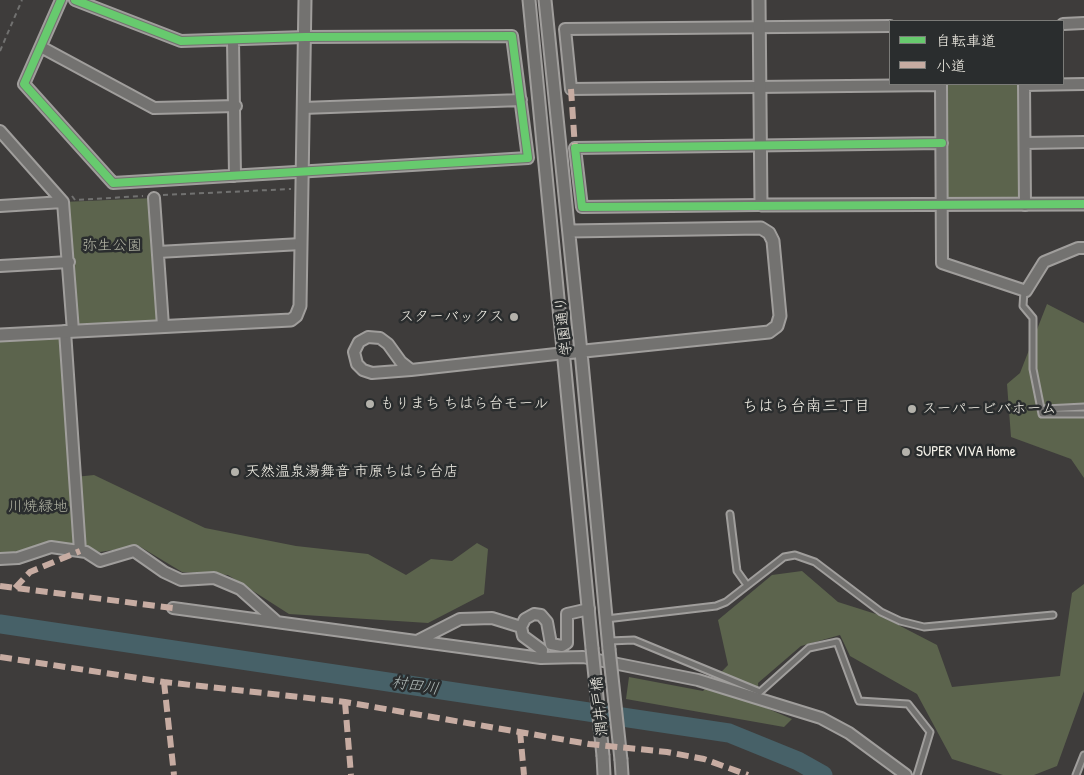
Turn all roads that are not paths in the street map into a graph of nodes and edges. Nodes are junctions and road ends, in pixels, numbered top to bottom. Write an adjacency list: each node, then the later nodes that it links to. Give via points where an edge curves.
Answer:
1 (61, 0): 13 (street)
2 (75, 0): 12 (street, via 181,41)
3 (305, 0): 11 (street)
4 (529, 0): 49 (street, 学園通り)
5 (545, 0): 38 (street, 学園通り)
6 (759, 0): 10 (street)
7 (1084, 23): 8 (street)
8 (1064, 24)
9 (889, 26): 10 (street)
10 (759, 28): 19 (street); 19 (street, via 565,29 571,89)
11 (305, 38): 12 (street); 20 (street, via 512,36); 22 (street)
12 (233, 41): 21 (street)
13 (41, 47): 21 (street, via 154,108); 30 (street, via 24,84 113,183)
14 (1064, 84): 15 (street)
15 (1084, 84)
16 (889, 85): 19 (street)
17 (941, 85): 26 (street)
18 (1024, 85): 27 (street)
19 (760, 86): 28 (street)
20 (521, 100): 22 (street); 29 (street, via 528,158)
21 (236, 106): 30 (street)
22 (303, 108): 29 (street)
23 (0, 131): 25 (street)
24 (1084, 142): 27 (street)
25 (5, 143): 32 (street)
26 (942, 143): 28 (street); 35 (street)
27 (1025, 143): 36 (street)
28 (760, 145): 34 (street); 34 (street, via 575,148 582,207)
29 (303, 172): 30 (street); 39 (street)
30 (235, 176)
31 (154, 198): 41 (street)
32 (63, 202): 37 (street); 42 (street)
33 (1084, 204): 36 (street)
34 (761, 205): 35 (street)
35 (942, 205): 36 (street); 44 (street, via 942,263)
36 (1025, 205)
37 (0, 206)
38 (569, 231): 48 (street, 学園通り); 48 (street, via 761,228 769,233 774,250 780,316 777,326 769,332)
39 (301, 244): 41 (street); 45 (street, via 300,311 291,320)
40 (1084, 248): 44 (street, via 1044,262)
41 (158, 252): 45 (street)
42 (69, 262): 43 (street); 46 (street)
43 (0, 266)
44 (1024, 290): 53 (lane, via 1023,306 1033,318 1032,369 1042,414)
45 (163, 326): 46 (street)
46 (69, 331): 47 (street); 55 (street)
47 (0, 335)
48 (582, 352): 49 (street); 61 (street, 学園通り)
49 (565, 353): 50 (street); 59 (street, 学園通り)
50 (411, 370): 50 (street, via 372,373 356,364 354,352 368,337 380,338)
51 (1084, 407): 52 (lane)
52 (1045, 409)
53 (1084, 414)
54 (730, 514): 57 (lane, via 737,571)
55 (80, 551): 56 (street, via 51,546 18,558); 62 (street, via 100,561 134,551 182,580 214,578 240,589)
56 (0, 559)
57 (746, 585): 60 (lane, via 784,557 795,555 815,562 881,612 924,628); 61 (lane, via 716,606)
58 (173, 608): 62 (street)
59 (589, 609): 63 (street, via 567,614 567,643 562,646 551,644 542,614 525,619); 66 (street, 学園通り)
60 (1053, 615)
61 (606, 619): 65 (street, 学園通り)
62 (276, 621): 64 (street)
63 (521, 627): 64 (street, via 492,618 460,619); 67 (street, via 523,636 542,650)
64 (419, 640): 67 (street)
65 (608, 645): 70 (street, 潤井戸橋, bridge); 72 (lane, via 634,640 760,692 809,648 837,642 859,702 908,704 930,732)
66 (592, 648): 69 (street, 潤井戸橋, bridge)
67 (541, 658): 71 (street, via 583,657 698,680 821,718 849,733)
68 (1084, 755): 73 (lane)
69 (604, 775)
70 (622, 775)
71 (906, 775)
72 (917, 775)
73 (1076, 775)

